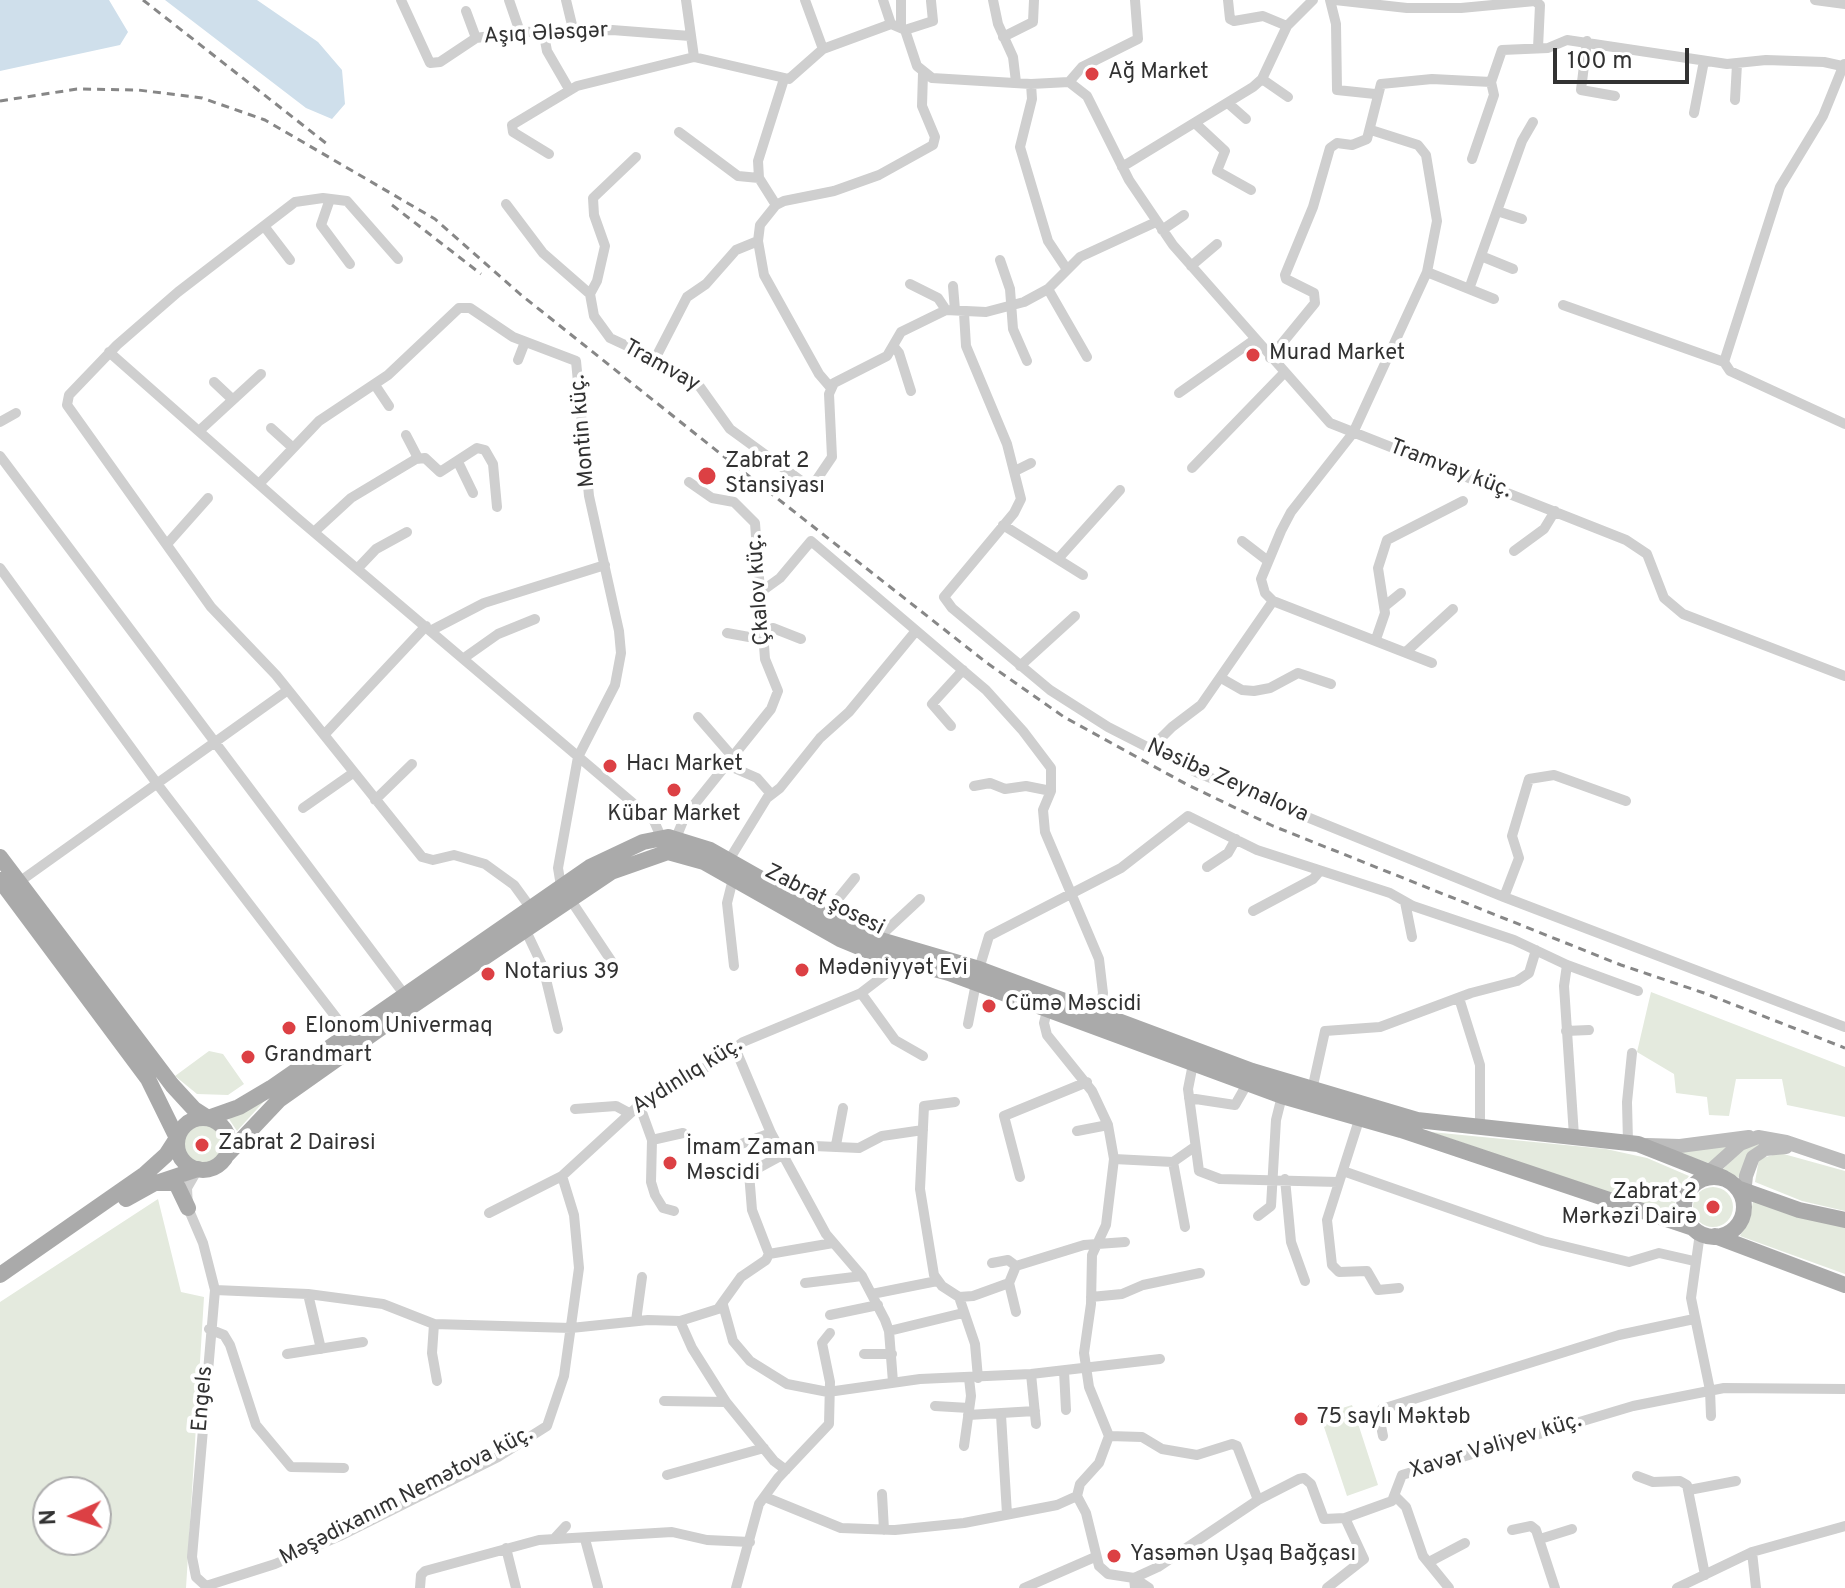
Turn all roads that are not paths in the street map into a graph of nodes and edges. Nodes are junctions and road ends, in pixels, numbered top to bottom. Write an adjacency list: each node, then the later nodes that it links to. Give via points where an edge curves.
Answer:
1 (401, 0): 25 (street, Aşıq Ələsgər, via 430,63)
2 (509, 0): 22 (street)
3 (566, 0): 20 (street)
4 (805, 0): 28 (street)
5 (883, 0): 19 (street)
6 (901, 0): 19 (street)
7 (993, 0): 24 (street)
8 (1034, 0): 24 (street, via 1033,22)
9 (1135, 0): 37 (street, via 1138,39 1082,67)
10 (1228, 0): 18 (street, via 1234,21 1263,16)
11 (1313, 0): 18 (street)
12 (1332, 0): 27 (street, via 1407,8 1535,1 1540,5); 41 (street, via 1337,90)
13 (1815, 0): 16 (street)
14 (690, 1): 23 (street)
15 (931, 1): 19 (street, via 933,21)
16 (1845, 4)
17 (466, 11): 25 (street)
18 (1287, 26): 35 (street)
19 (899, 27): 28 (street); 33 (street)
20 (573, 29): 21 (street, Aşıq Ələsgər); 23 (street, Aşıq Ələsgər)
21 (543, 30): 22 (street, Aşıq Ələsgər); 40 (street, via 547,51)
22 (520, 32): 25 (street, Aşıq Ələsgər)
23 (690, 36): 29 (street)
24 (1003, 37): 36 (street, via 1013,57)
25 (476, 38)
26 (1587, 41): 27 (street); 30 (street); 42 (street, via 1581,90)
27 (1538, 48): 38 (street, via 1502,50)
28 (823, 49): 34 (street, via 796,75)
29 (694, 57): 34 (street); 40 (street)
30 (1704, 61): 31 (street); 46 (street)
31 (1737, 64): 32 (street); 44 (street)
32 (1844, 64): 95 (street, via 1823,116 1784,177)
33 (923, 73): 36 (street, via 945,80); 60 (street, via 921,94 933,145 879,175)
34 (784, 79): 56 (street, via 759,150)
35 (1262, 79): 43 (street); 45 (street)
36 (1016, 82): 39 (street)
37 (1069, 82): 39 (street); 55 (street, Tramvay küç., via 1087,96)
38 (1491, 82): 41 (street, via 1385,82); 54 (street, via 1494,95)
39 (1031, 84): 74 (street, via 1020,147 1048,241)
40 (569, 89): 52 (street, via 510,129)
41 (1375, 94): 50 (street)
42 (1615, 96)
43 (1288, 97)
44 (1735, 100)
45 (1229, 104): 47 (street); 49 (street)
46 (1694, 113)
47 (1246, 119)
48 (1533, 122): 61 (street)
49 (1196, 124): 55 (street); 57 (street, via 1225,151 1217,171)
50 (1371, 130): 76 (street, via 1418,145 1426,155 1437,221); 91 (street, via 1361,143 1330,148 1285,275 1314,293 1315,303)
51 (679, 132): 56 (street, via 738,176)
52 (549, 154)
53 (636, 157): 81 (street, via 593,198 605,246)
54 (1472, 159)
55 (1122, 167): 65 (street, Tramvay küç.)
56 (759, 178): 60 (street)
57 (1251, 190)
58 (330, 199): 64 (street, via 295,202); 69 (street, via 347,201); 72 (street, via 321,225)
59 (506, 204): 81 (street, Tramvay, via 543,253)
60 (776, 205): 66 (street, via 760,225)
61 (1497, 211): 63 (street); 68 (street)
62 (1184, 215): 65 (street)
63 (1522, 219)
64 (264, 226): 70 (street); 89 (street)
65 (1159, 226): 73 (street, Tramvay küç.); 74 (street, via 1080,257)
66 (758, 241): 92 (street, via 736,250 687,297); 100 (street, via 769,287)
67 (1217, 244): 73 (street)
68 (1481, 256): 75 (street); 80 (street)
69 (398, 259)
70 (290, 260)
71 (1000, 260): 83 (street)
72 (350, 264)
73 (1191, 266): 86 (street, Tramvay küç.)
74 (1066, 268): 79 (street)
75 (1513, 269)
76 (1427, 272): 80 (street); 110 (street)
77 (910, 284): 85 (street)
78 (953, 286): 85 (street, Nəsibə Zeynalova)
79 (1048, 289): 83 (street); 90 (street)
80 (1469, 289): 82 (street)
81 (590, 294): 92 (street, Tramvay, via 594,316 610,338)
82 (1494, 299)
83 (1012, 305): 85 (street); 94 (street, via 1013,329)
84 (1563, 305): 95 (street)
85 (955, 311): 88 (street, via 901,332); 118 (street, Nəsibə Zeynalova)
86 (1254, 340): 91 (street, Tramvay küç.); 102 (street)
87 (525, 342): 93 (street); 99 (street, Montin küç., via 470,308 459,308); 135 (street, Montin küç., via 568,355 579,364 589,496)
88 (894, 347): 100 (street); 101 (street)
89 (109, 352): 109 (street); 131 (street, via 69,395 67,405)
90 (1087, 357)
91 (1270, 358): 96 (street, Tramvay küç.)
92 (655, 359): 100 (street, Tramvay, via 700,387 730,429 811,488 834,448)
93 (518, 360)
94 (1027, 361)
95 (1724, 362): 107 (street, via 1730,371)
96 (1284, 373): 110 (street, Tramvay küç., via 1321,416); 117 (street)
97 (261, 374): 103 (street)
98 (214, 382): 103 (street)
99 (375, 385): 104 (street); 112 (street, Montin küç., via 331,411)
100 (831, 388)
101 (911, 391)
102 (1179, 393)
103 (232, 399): 109 (street)
104 (389, 406)
105 (16, 413): 106 (street)
106 (0, 422)
107 (1845, 424)
108 (271, 428): 112 (street)
109 (199, 431): 120 (street)
110 (1353, 433): 126 (street, Tramvay küç.); 134 (street, via 1291,512)
111 (406, 435): 114 (street)
112 (292, 447): 120 (street, Montin küç.)
113 (0, 456): 164 (street)
114 (418, 458): 115 (street, via 440,472); 128 (street, via 351,498)
115 (458, 462): 122 (street); 125 (street, via 477,448 485,450 493,464)
116 (1031, 463): 118 (street)
117 (1192, 468)
118 (1015, 471): 127 (street, Nəsibə Zeynalova, via 1021,499)
119 (689, 482): 139 (street, Çkalov küç., via 712,498 734,502 755,523)
120 (259, 484): 128 (street)
121 (1120, 490): 133 (street)
122 (473, 493)
123 (208, 498): 131 (street)
124 (1463, 501): 142 (street, via 1387,540 1378,568)
125 (497, 507)
126 (1555, 511): 132 (street, via 1544,529); 157 (street, Tramvay küç., via 1642,549 1664,598 1683,614)
127 (1003, 525): 133 (street); 155 (street, Nəsibə Zeynalova, via 944,597)
128 (314, 532): 137 (street)
129 (407, 532): 137 (street, via 376,549)
130 (1242, 541): 134 (street)
131 (168, 543): 160 (street, via 211,607)
132 (1514, 551)
133 (1058, 559): 138 (street)
134 (1268, 561): 141 (street, via 1262,586)
135 (605, 565): 146 (street, via 484,603); 166 (street, Montin küç., via 619,631 620,668)
136 (0, 568): 170 (street)
137 (358, 568): 146 (street)
138 (1083, 575)
139 (762, 591): 147 (street, Çkalov küç.); 148 (street, via 811,541)
140 (1401, 593): 142 (street)
141 (1273, 601): 151 (street); 158 (street)
142 (1385, 606): 151 (street)
143 (1453, 609): 152 (street)
144 (1075, 616): 155 (street)
145 (535, 619): 153 (street, via 498,634)
146 (429, 628): 153 (street); 163 (street)
147 (764, 631): 149 (street, via 749,637); 150 (street, via 785,630); 167 (street, Çkalov küç., via 776,699)
148 (915, 632): 156 (street); 173 (street)
149 (727, 633)
150 (801, 639)
151 (1376, 639): 152 (street)
152 (1407, 651): 154 (street)
153 (464, 658): 166 (street)
154 (1432, 663)
155 (1020, 666): 165 (street, Nəsibə Zeynalova, via 1069,704)
156 (963, 670): 162 (street, via 932,704); 172 (street, via 1051,768)
157 (1845, 676)
158 (1221, 678): 159 (street, via 1254,691 1298,673); 165 (street, via 1201,705)
159 (1331, 684)
160 (288, 690): 163 (street); 164 (street)
161 (698, 717): 167 (street)
162 (951, 726)
163 (324, 735): 169 (street)
164 (215, 743): 170 (street); 206 (street)
165 (1150, 749): 189 (street, Nəsibə Zeynalova)
166 (578, 757): 177 (street); 187 (street, Montin küç., via 558,868)
167 (728, 759): 173 (street); 177 (street, Çkalov küç.)
168 (412, 764): 174 (street)
169 (353, 773): 174 (street); 176 (street)
170 (158, 785): 186 (street); 215 (street)
171 (974, 786): 172 (street, via 990,783)
172 (1051, 791): 188 (street, via 1043,810 1045,832)
173 (771, 794): 180 (street)
174 (375, 800): 192 (street, via 422,857 454,855 485,864 514,885)
175 (1626, 801): 189 (street, via 1554,775 1529,779 1512,836 1519,858)
176 (303, 808)
177 (668, 837): 180 (main road, Zabrat şosesi); 187 (main road, Zabrat şosesi, via 614,854)
178 (1236, 839): 181 (street, via 1228,853); 182 (street); 188 (street, via 1184,817 1134,859)
179 (0, 857): 186 (main road)
180 (729, 860): 194 (main road, Zabrat şosesi)
181 (1207, 867)
182 (1320, 871): 191 (street); 193 (street)
183 (855, 878): 194 (street)
184 (733, 879): 187 (main road, Zabrat şosesi, via 692,857 660,853); 199 (main road, Zabrat şosesi, via 840,939); 201 (street, via 727,903)
185 (0, 880): 240 (main road, via 148,1079)
186 (19, 882): 231 (main road, via 172,1085)
187 (565, 892): 192 (main road, Zabrat şosesi); 195 (main road, Zabrat şosesi); 202 (street)
188 (1074, 894): 203 (street, via 989,936); 209 (street, via 1099,959)
189 (1504, 897): 211 (street, Nəsibə Zeynalova)
190 (920, 899): 197 (street)
191 (1405, 902): 196 (street); 198 (street)
192 (530, 907): 206 (main road, Zabrat şosesi)
193 (1253, 911)
194 (825, 915): 197 (main road, Zabrat şosesi)
195 (525, 929): 212 (street, via 543,967); 248 (main road, Zabrat şosesi, via 279,1100)
196 (1412, 937)
197 (877, 939): 203 (main road, Zabrat şosesi)
198 (1536, 950): 200 (street); 207 (street, via 1525,978)
199 (898, 960): 203 (main road, Zabrat şosesi); 205 (street, Aydınlıq küç.)
200 (1567, 965): 204 (street); 214 (street)
201 (734, 966)
202 (616, 968)
203 (978, 976): 208 (main road, Zabrat şosesi); 210 (street)
204 (1638, 991)
205 (861, 993): 216 (street, Aydınlıq küç.); 218 (street, via 895,1040)
206 (404, 994): 215 (main road, Zabrat şosesi)
207 (1459, 998): 222 (street, via 1380,1027 1325,1031); 233 (street, via 1480,1065)
208 (1050, 1004): 209 (main road, Zabrat şosesi); 219 (main road, Zabrat şosesi); 220 (street, via 1044,1023 1047,1035)
209 (1099, 1015): 222 (main road, Zabrat şosesi)
210 (968, 1024)
211 (1844, 1024)
212 (558, 1029)
213 (1589, 1030): 214 (street)
214 (1566, 1031): 238 (street)
215 (348, 1033): 231 (main road, Zabrat şosesi, via 259,1095)
216 (735, 1048): 226 (street, Aydınlıq küç.); 237 (street)
217 (1632, 1053): 242 (street, via 1627,1102)
218 (923, 1056)
219 (1193, 1064): 221 (main road, Zabrat şosesi); 224 (street, via 1187,1080)
220 (1087, 1082): 232 (street); 254 (street, via 1004,1116)
221 (1247, 1084): 223 (main road, Zabrat şosesi); 224 (street, via 1235,1105)
222 (1312, 1090): 230 (main road, Zabrat şosesi)
223 (1282, 1096): 230 (main road, Zabrat şosesi); 257 (street)
224 (1189, 1098): 245 (street)
225 (955, 1102): 234 (street, via 924,1106)
226 (639, 1104): 229 (street, Aydınlıq küç.); 241 (street)
227 (843, 1108): 244 (street)
228 (575, 1109): 229 (street, via 616,1106)
229 (629, 1113): 253 (street, Aydınlıq küç.)
230 (1361, 1113): 233 (main road); 255 (street); 266 (main road, Zabrat şosesi)
231 (208, 1118): 240 (main road, via 192,1119); 248 (main road, via 227,1133)
232 (1108, 1125): 235 (street); 249 (street)
233 (1480, 1128): 238 (main road)
234 (923, 1130): 244 (street, via 882,1136 859,1148); 278 (street, via 920,1189)
235 (1077, 1131)
236 (683, 1133): 241 (street)
237 (771, 1133): 243 (street); 247 (street)
238 (1574, 1136): 242 (main road)
239 (1758, 1137): 242 (street, via 1680,1146); 246 (street); 259 (street, via 1740,1144)
240 (177, 1138): 252 (main road, via 179,1155); 275 (main road, via 145,1174)
241 (652, 1140): 261 (street, via 655,1195 663,1208)
242 (1633, 1143): 259 (main road)
243 (741, 1144)
244 (836, 1145): 247 (street)
245 (1193, 1148): 250 (street); 257 (street, via 1195,1166 1206,1176)
246 (1810, 1151): 251 (street); 259 (street, via 1773,1147 1758,1153)
247 (784, 1154): 268 (street); 270 (street, via 749,1173 752,1210)
248 (226, 1156): 252 (main road, via 214,1168)
249 (1114, 1159): 250 (street); 269 (street, via 1106,1225)
250 (1173, 1162): 265 (street)
251 (1845, 1162)
252 (198, 1169): 258 (main road); 260 (street, via 187,1188)
253 (562, 1176): 262 (street, Aydınlıq küç.); 299 (street, Məşədixanım Nemətova küç., via 578,1244)
254 (1020, 1177)
255 (1340, 1177): 256 (street); 271 (street, via 1543,1241 1629,1262 1659,1253); 284 (street, via 1327,1220 1334,1270 1367,1271 1378,1290)
256 (1285, 1179): 257 (street); 279 (street, via 1291,1242)
257 (1272, 1181): 263 (street, via 1271,1206)
258 (153, 1184): 260 (main road, via 176,1183); 283 (main road)
259 (1726, 1185): 264 (main road); 266 (main road, via 1737,1226); 266 (main road, via 1688,1191 1684,1206)
260 (188, 1208): 285 (street, Engels)
261 (674, 1211)
262 (489, 1213)
263 (1258, 1216)
264 (1845, 1220)
265 (1185, 1227)
266 (1703, 1233): 271 (street); 282 (main road, Zabrat şosesi)
267 (1125, 1242): 269 (street)
268 (833, 1243): 270 (street); 276 (street)
269 (1096, 1244): 273 (street); 289 (street)
270 (769, 1254): 290 (street, via 741,1277)
271 (1694, 1261): 295 (street)
272 (992, 1263): 273 (street, via 1008,1260)
273 (1016, 1266): 281 (street)
274 (1200, 1273): 289 (street)
275 (0, 1275)
276 (862, 1276): 280 (street); 287 (street)
277 (642, 1277): 296 (street)
278 (937, 1281): 287 (street); 288 (street)
279 (1305, 1281)
280 (805, 1283)
281 (1009, 1283): 288 (street); 292 (street)
282 (1845, 1285)
283 (0, 1286)
284 (1399, 1288)
285 (215, 1290): 286 (street); 300 (street, Engels)
286 (308, 1294): 298 (street, via 395,1307); 304 (street)
287 (872, 1294): 291 (street)
288 (959, 1297): 293 (street)
289 (1091, 1297): 309 (street)
290 (723, 1305): 297 (street); 317 (street, via 733,1341 750,1361 787,1384)
291 (878, 1305): 294 (street); 301 (street)
292 (1016, 1312)
293 (963, 1313): 301 (street); 312 (street, via 975,1344)
294 (830, 1315)
295 (1694, 1319): 316 (street); 328 (street, via 1619,1335 1382,1409)
296 (636, 1321): 297 (street); 299 (street)
297 (680, 1321): 319 (street)
298 (434, 1324): 299 (street); 313 (street)
299 (571, 1328): 361 (street, Məşədixanım Nemətova küç., via 561,1389 547,1426 498,1457 340,1536)
300 (209, 1329): 331 (street, via 224,1335 230,1345 256,1425 291,1467); 361 (street, Engels, via 192,1541 196,1577)
301 (889, 1331): 307 (street)
302 (830, 1333): 317 (street, via 822,1343)
303 (363, 1342): 304 (street)
304 (321, 1349): 305 (street)
305 (287, 1354)
306 (864, 1354): 307 (street)
307 (892, 1354): 314 (street)
308 (1160, 1359): 309 (street)
309 (1085, 1368): 310 (street); 327 (street)
310 (1064, 1371): 311 (street); 321 (street)
311 (1031, 1374): 312 (street); 322 (street)
312 (974, 1378): 314 (street); 323 (street)
313 (437, 1381)
314 (893, 1382): 317 (street)
315 (1845, 1389): 316 (street, Xavər Vəliyev küç.)
316 (1710, 1390): 325 (street); 339 (street, Xavər Vəliyev küç., via 1633,1406 1402,1475)
317 (828, 1392): 332 (street, via 829,1424)
318 (664, 1401): 319 (street)
319 (726, 1402): 330 (street)
320 (935, 1406): 323 (street)
321 (1066, 1410)
322 (1035, 1411): 324 (street); 326 (street)
323 (969, 1412): 324 (street); 329 (street)
324 (1001, 1415): 342 (street)
325 (1711, 1416)
326 (1036, 1424)
327 (1109, 1436): 338 (street); 341 (street, via 1142,1437 1162,1449 1190,1455 1237,1446)
328 (1383, 1436)
329 (964, 1446)
330 (764, 1448): 332 (street); 333 (street)
331 (344, 1468)
332 (786, 1470): 340 (street)
333 (667, 1475)
334 (1637, 1476): 336 (street, via 1653,1482 1680,1481)
335 (1736, 1481): 336 (street)
336 (1689, 1490): 358 (street)
337 (882, 1494): 347 (street)
338 (1077, 1496): 342 (street); 356 (street)
339 (1395, 1496): 343 (street, Xavər Vəliyev küç., via 1383,1506); 357 (street, via 1406,1507 1420,1551)
340 (765, 1497): 347 (street, via 841,1528); 352 (street, via 755,1514)
341 (1258, 1500): 343 (street, via 1304,1478 1321,1516); 360 (street)
342 (1007, 1514): 347 (street, via 934,1528)
343 (1345, 1518): 369 (street, via 1364,1559)
344 (566, 1526): 349 (street)
345 (1845, 1526): 355 (street)
346 (1572, 1529): 351 (street)
347 (884, 1530)
348 (1512, 1530): 351 (street, via 1531,1526)
349 (554, 1539): 350 (street); 354 (street)
350 (585, 1539): 352 (street, via 672,1532); 362 (street)
351 (1540, 1539): 371 (street)
352 (750, 1542): 365 (street)
353 (1465, 1543): 357 (street)
354 (506, 1548): 363 (street, via 425,1571); 364 (street)
355 (1752, 1552): 358 (street); 373 (street)
356 (1095, 1557): 359 (street); 360 (street, via 1108,1574)
357 (1429, 1562): 370 (street)
358 (1705, 1575): 372 (street)
359 (1050, 1576): 366 (street); 367 (street)
360 (1134, 1583): 368 (street)
361 (207, 1587)
362 (598, 1587)
363 (420, 1588)
364 (516, 1588)
365 (736, 1588)
366 (1024, 1588)
367 (1053, 1588)
368 (1149, 1588)
369 (1327, 1588)
370 (1449, 1588)
371 (1555, 1588)
372 (1677, 1588)
373 (1756, 1588)

